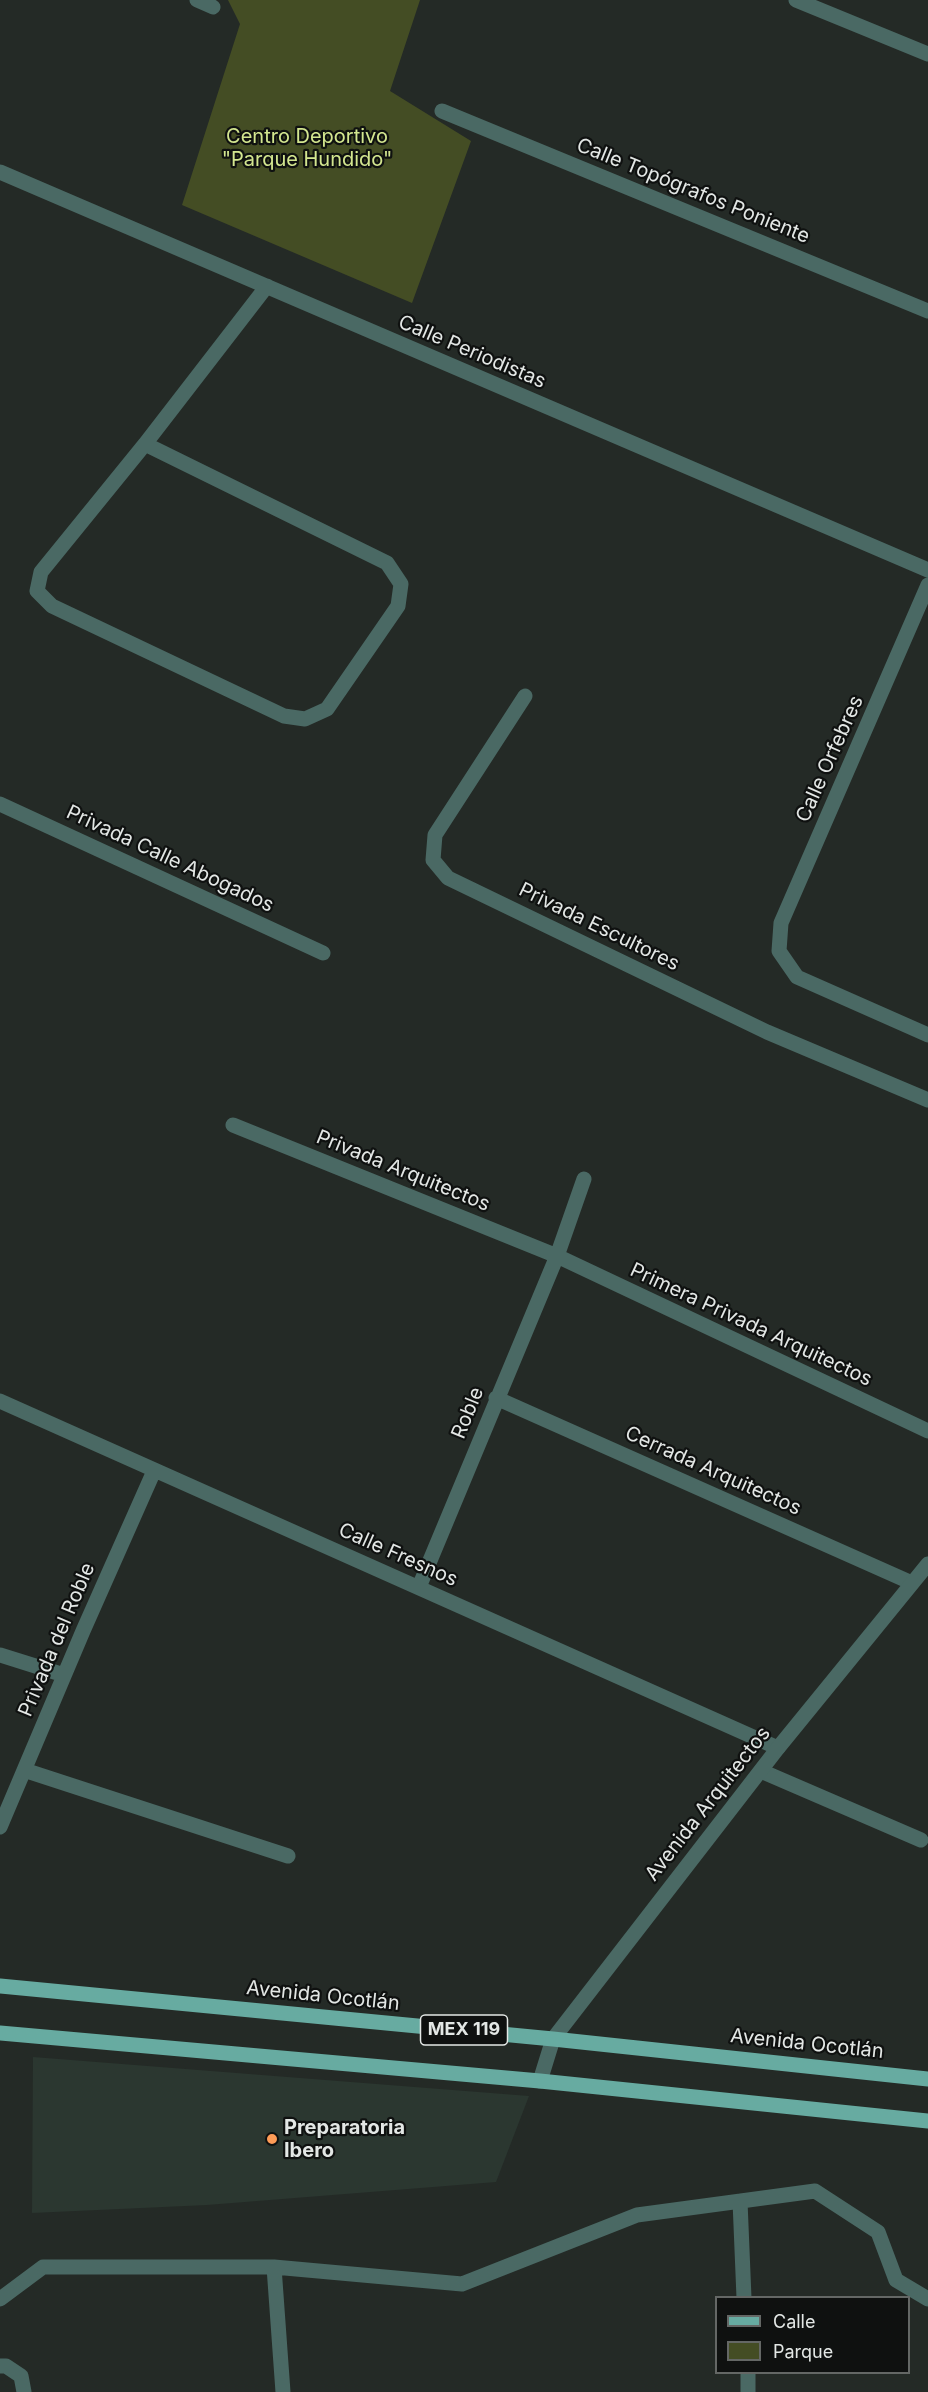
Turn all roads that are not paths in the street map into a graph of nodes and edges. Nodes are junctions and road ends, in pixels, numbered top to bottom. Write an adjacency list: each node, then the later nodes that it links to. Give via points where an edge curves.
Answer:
1 (197, 0): 3 (street)
2 (796, 0): 4 (street)
3 (213, 7)
4 (928, 54)
5 (442, 111): 8 (street, Calle Topógrafos Poniente)
6 (0, 172): 7 (street, Calle Periodistas)
7 (267, 286): 9 (street); 10 (street, Calle Periodistas)
8 (928, 310)
9 (145, 444): 9 (street, via 41,572 37,591 52,606 284,716 305,719 327,709 398,606 401,584 387,563)
10 (928, 570)
11 (928, 585): 15 (street, Calle Orfebres, via 781,923 779,951 797,977)
12 (525, 696): 16 (street, Privada Escultores, via 435,835 433,860 448,878 767,1032)
13 (0, 804): 14 (street, Privada Calle Abogados)
14 (322, 953)
15 (928, 1035)
16 (928, 1100)
17 (233, 1125): 19 (street, Privada Arquitectos)
18 (584, 1179): 19 (street, Roble)
19 (557, 1256): 20 (street, Roble); 22 (street, Primera Privada Arquitectos)
20 (496, 1398): 25 (street, Cerrada Arquitectos); 26 (street, Roble)
21 (0, 1401): 23 (street, Calle Fresnos)
22 (928, 1431)
23 (154, 1471): 26 (street, Calle Fresnos); 28 (street, Privada del Roble)
24 (928, 1564): 25 (street, Avenida Arquitectos)
25 (912, 1583): 29 (street, Avenida Arquitectos)
26 (419, 1587): 29 (street, Calle Fresnos)
27 (0, 1654): 28 (street)
28 (64, 1675): 30 (street, Privada del Roble)
29 (778, 1748): 31 (street, Avenida Arquitectos)
30 (24, 1770): 32 (street, Privada del Roble); 34 (street)
31 (761, 1770): 33 (street); 37 (street, Avenida Arquitectos)
32 (0, 1827)
33 (921, 1840)
34 (288, 1856)
35 (0, 1986): 37 (main road, Avenida Ocotlán / MEX 119)
36 (0, 2033): 39 (main road, MEX 119)
37 (553, 2039): 38 (main road, Avenida Ocotlán / MEX 119); 39 (street, Avenida Arquitectos)
38 (928, 2079)
39 (540, 2081): 40 (main road, MEX 119)
40 (928, 2121)
41 (740, 2201): 42 (street, via 637,2215 462,2284); 43 (street); 44 (street, via 814,2191 878,2232 896,2280)
42 (274, 2267): 45 (street, via 43,2267); 49 (street)
43 (744, 2296)
44 (928, 2299)
45 (0, 2300)
46 (0, 2366): 48 (street, via 21,2376)
47 (748, 2374): 50 (street)
48 (24, 2392)
49 (284, 2392)
50 (748, 2392)

